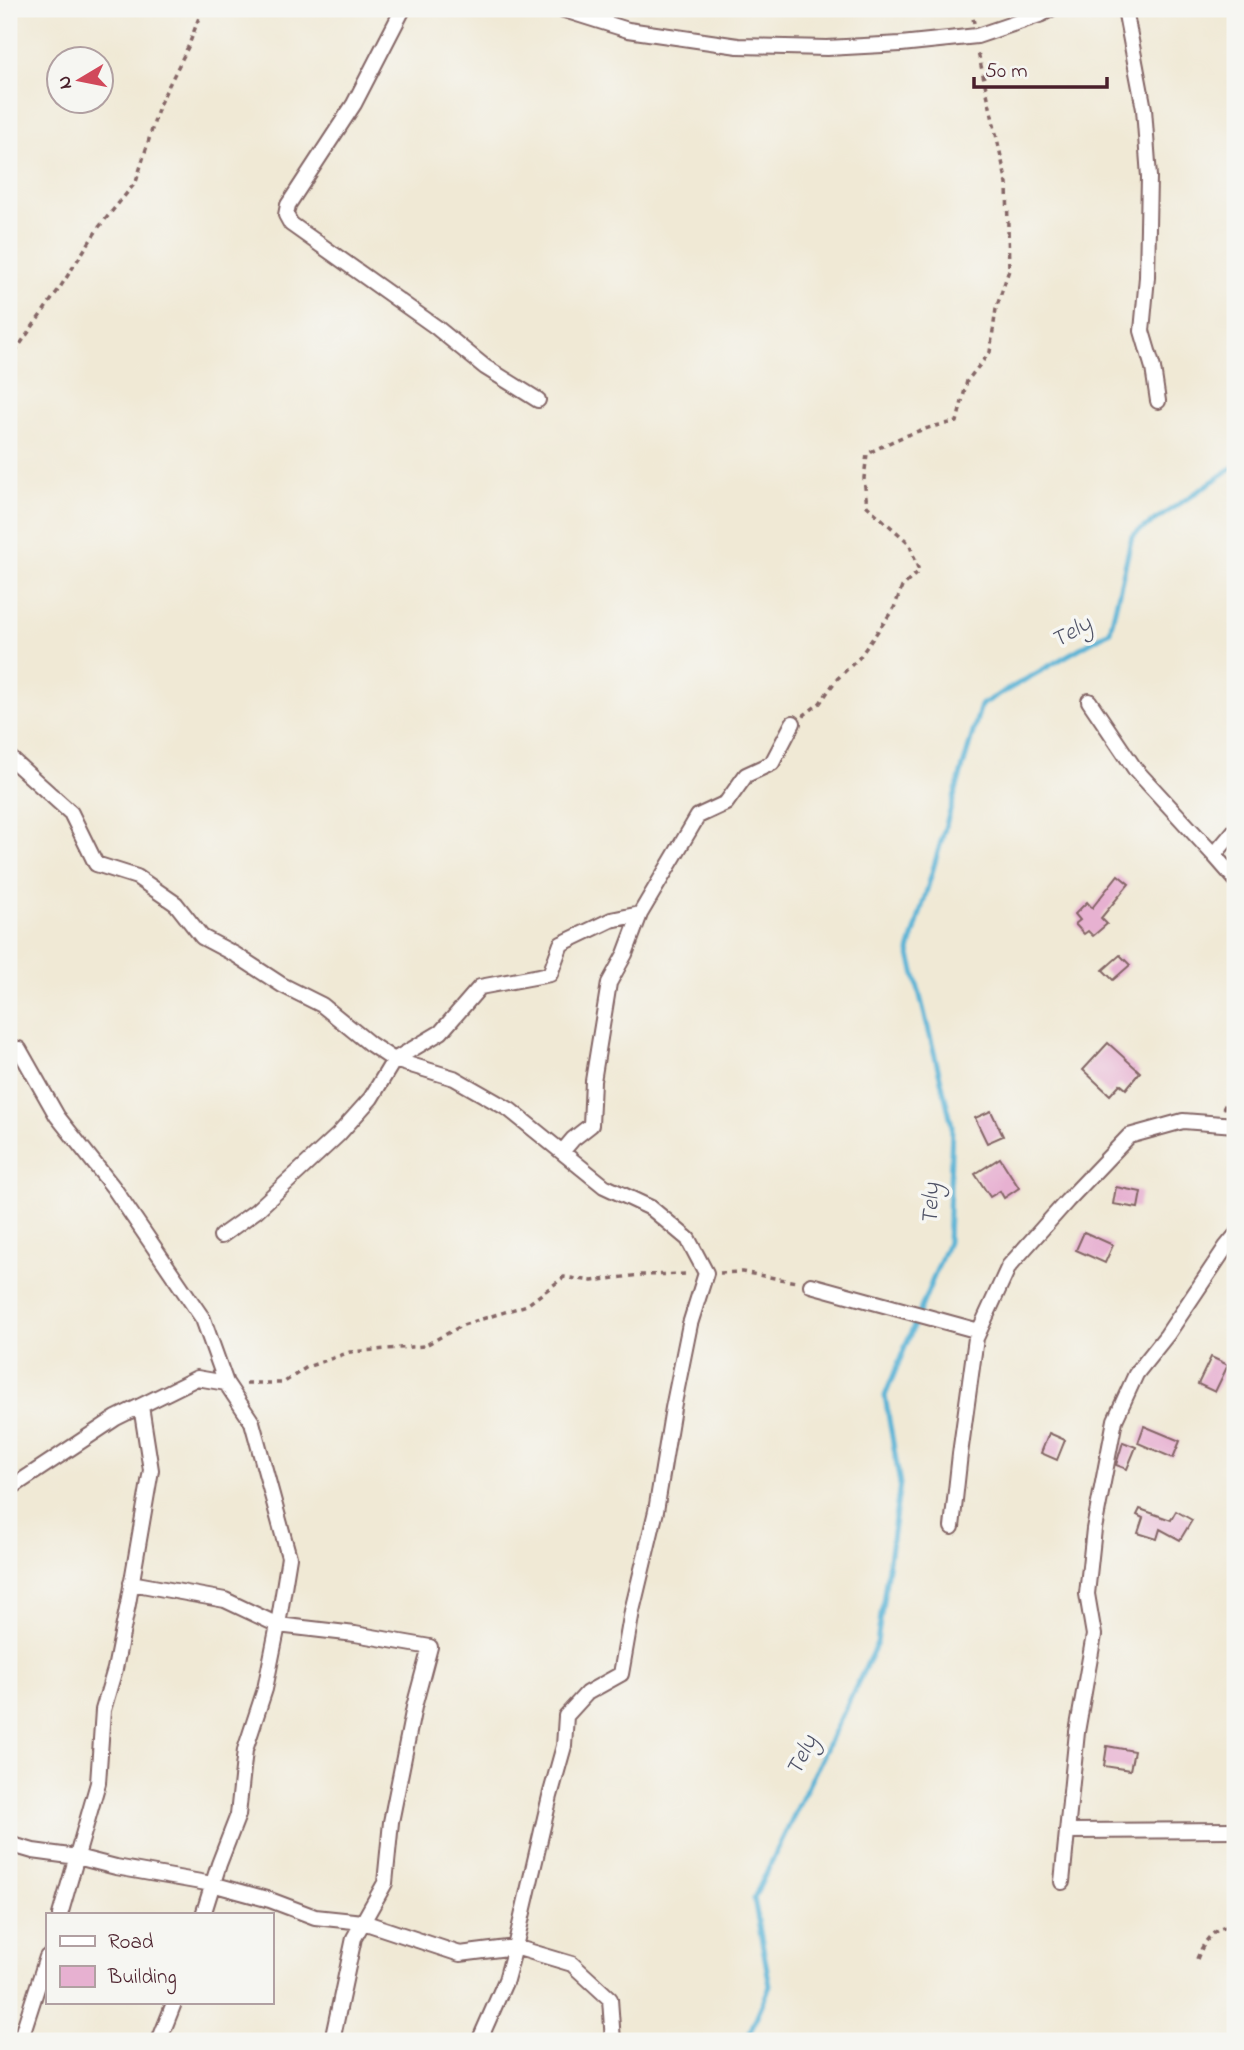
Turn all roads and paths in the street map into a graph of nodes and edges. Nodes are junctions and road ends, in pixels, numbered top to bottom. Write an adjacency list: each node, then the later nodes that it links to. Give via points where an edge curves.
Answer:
1 (202, 9): 8 (path, via 160,103 136,182 99,227)
2 (403, 9): 9 (street, via 354,104 288,205 286,215 291,225 485,367)
3 (561, 9): 7 (street, via 628,30 738,46 840,47)
4 (971, 9): 7 (path)
5 (1051, 9): 7 (street)
6 (1125, 9): 10 (street, via 1143,108 1149,177 1142,331)
7 (977, 36): 12 (path, via 1007,184 1009,270 996,309 990,352 967,381 957,422 940,424 867,454 867,506 909,542 919,571 902,587 894,608 859,657 820,703)
8 (9, 360)
9 (538, 400)
10 (1158, 401)
11 (1089, 701): 15 (street, via 1135,769)
12 (793, 723): 17 (street, via 772,763 746,775 726,803 698,816)
13 (9, 757): 19 (street, via 71,813 96,864 137,877 176,904 202,937 322,1005)
14 (1235, 830): 15 (street)
15 (1214, 855): 16 (street)
16 (1235, 879)
17 (640, 914): 19 (street, via 611,920 561,944 550,974 480,987 441,1032); 23 (street, via 609,983 593,1081 591,1125)
18 (9, 1052): 29 (street, via 19,1049 57,1116 113,1187 203,1319)
19 (394, 1060): 23 (street, via 454,1078 510,1110); 25 (street, via 371,1098 338,1135)
20 (1235, 1087): 21 (path)
21 (1215, 1123): 22 (street); 28 (street, via 1183,1121 1129,1136 1009,1265)
22 (1235, 1125)
23 (562, 1152): 26 (street, via 604,1186 651,1208 688,1239)
24 (1235, 1236): 36 (street, via 1136,1374 1115,1420 1094,1529 1087,1594 1094,1635 1077,1732)
25 (221, 1237)
26 (706, 1273): 27 (path, via 742,1272); 29 (path, via 592,1281 564,1277 527,1305 463,1325 424,1346 350,1352 307,1367 283,1383); 45 (street, via 690,1324 621,1674 587,1693 566,1716 564,1746)
27 (811, 1285): 28 (street)
28 (979, 1331): 32 (street)
29 (226, 1383): 30 (street, via 197,1378); 34 (street, via 251,1422 289,1557)
30 (141, 1406): 31 (street); 33 (street, via 151,1470)
31 (9, 1489)
32 (953, 1527)
33 (131, 1583): 34 (street, via 225,1600); 38 (street, via 103,1710 98,1783)
34 (278, 1625): 40 (street, via 246,1750 238,1815); 43 (street, via 430,1647 391,1822 386,1883)
35 (1235, 1830): 36 (street)
36 (1067, 1831): 39 (street)
37 (9, 1844): 38 (street)
38 (77, 1857): 40 (street); 41 (street)
39 (1062, 1882)
40 (212, 1884): 42 (street); 43 (street, via 314,1917)
41 (61, 1913)
42 (204, 1913)
43 (363, 1922): 45 (street, via 460,1954); 52 (street, via 354,1938)
44 (1235, 1926): 46 (path, via 1226,1926 1205,1940)
45 (515, 1947): 49 (street); 53 (street, via 572,1964 610,1999)
46 (1197, 1959)
47 (46, 1960): 50 (street)
48 (174, 2004): 51 (street)
49 (481, 2040)
50 (20, 2041)
51 (159, 2041)
52 (332, 2041)
53 (613, 2041)

